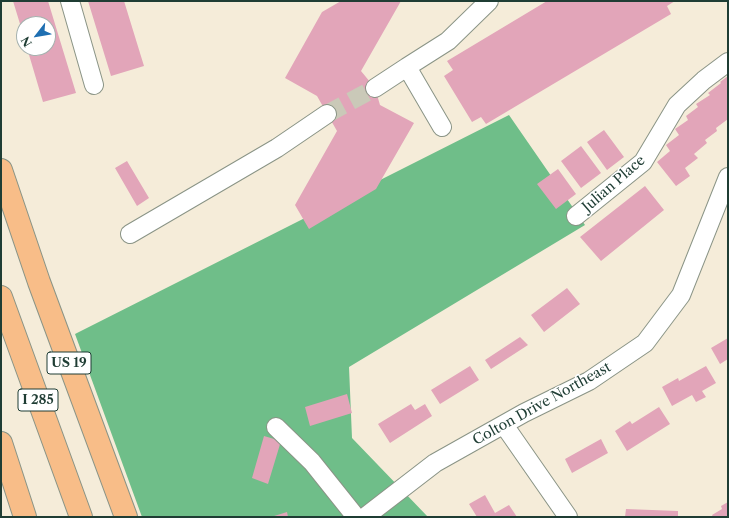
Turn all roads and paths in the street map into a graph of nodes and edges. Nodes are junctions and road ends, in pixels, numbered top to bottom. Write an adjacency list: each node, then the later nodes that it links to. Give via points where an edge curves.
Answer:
1 (70, 1): 5 (street)
2 (489, 1): 4 (street, via 448,41)
3 (728, 62): 13 (street, Julian Place, via 677,105 643,162)
4 (407, 67): 6 (street); 8 (street)
5 (94, 85)
6 (374, 88)
7 (327, 114): 14 (street, via 277,148)
8 (442, 127)
9 (1, 154): 12 (highway)
10 (1, 170): 12 (highway, US 19)
11 (728, 177): 16 (street, Colton Drive Northeast, via 681,295 645,343 589,381)
12 (13, 209): 21 (highway, US 19)
13 (576, 216)
14 (130, 234)
15 (1, 297): 20 (highway, I 285)
16 (504, 425): 23 (street, Colton Drive Northeast, via 435,463); 24 (street)
17 (276, 427): 22 (street, via 312,462)
18 (1, 443): 19 (highway)
19 (25, 517)
20 (81, 517)
21 (126, 517)
22 (356, 517)
23 (364, 517)
24 (568, 517)

